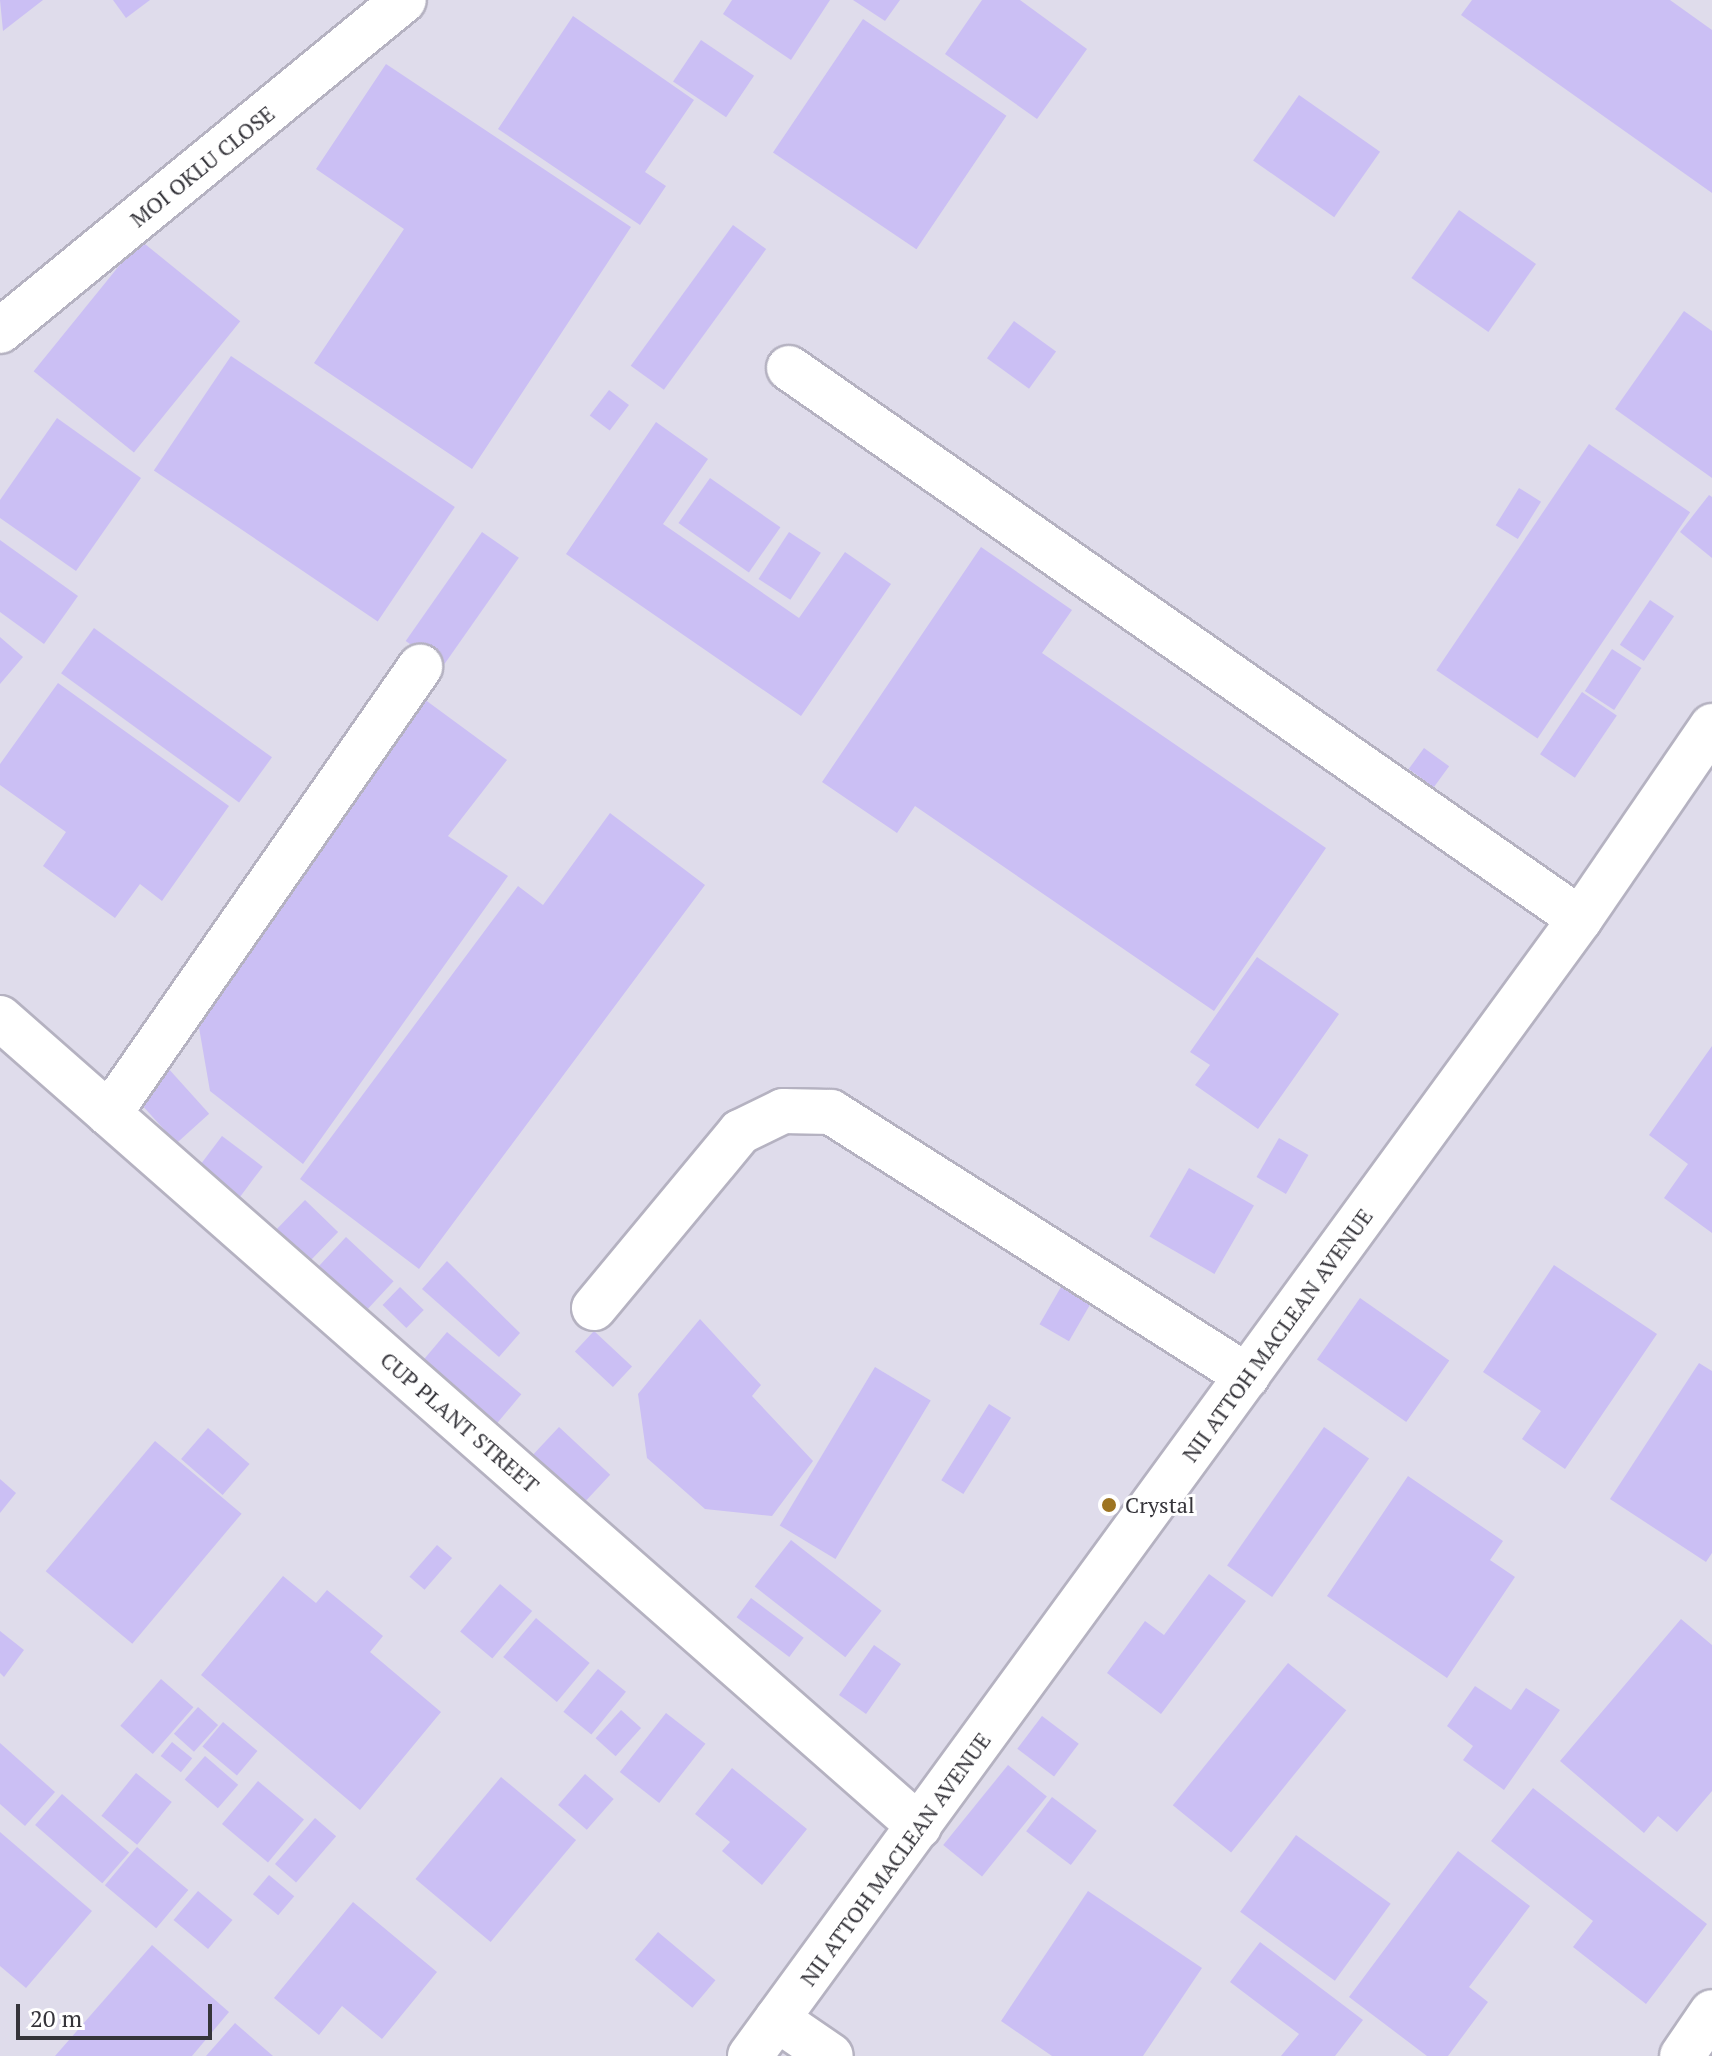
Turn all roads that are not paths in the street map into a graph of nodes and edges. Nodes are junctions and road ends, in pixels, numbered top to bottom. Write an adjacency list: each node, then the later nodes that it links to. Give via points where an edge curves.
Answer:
1 (404, 0): 2 (street, MOI OKLU CLOSE)
2 (0, 331)
3 (789, 368): 6 (street)
4 (420, 667): 8 (street)
5 (1712, 726): 6 (street, NII ATTOH MACLEAN AVENUE)
6 (1580, 919): 10 (street, NII ATTOH MACLEAN AVENUE)
7 (0, 1018): 8 (street, CUP PLANT STREET)
8 (109, 1114): 11 (street, CUP PLANT STREET)
9 (594, 1308): 10 (street, via 740,1132 783,1111 831,1112)
10 (1247, 1376): 11 (street, NII ATTOH MACLEAN AVENUE)
11 (919, 1826): 13 (street, NII ATTOH MACLEAN AVENUE)
12 (1712, 2012): 16 (street)
13 (777, 2019): 14 (street, NII ATTOH MACLEAN AVENUE); 15 (street)
14 (750, 2056)
15 (831, 2056)
16 (1682, 2056)

